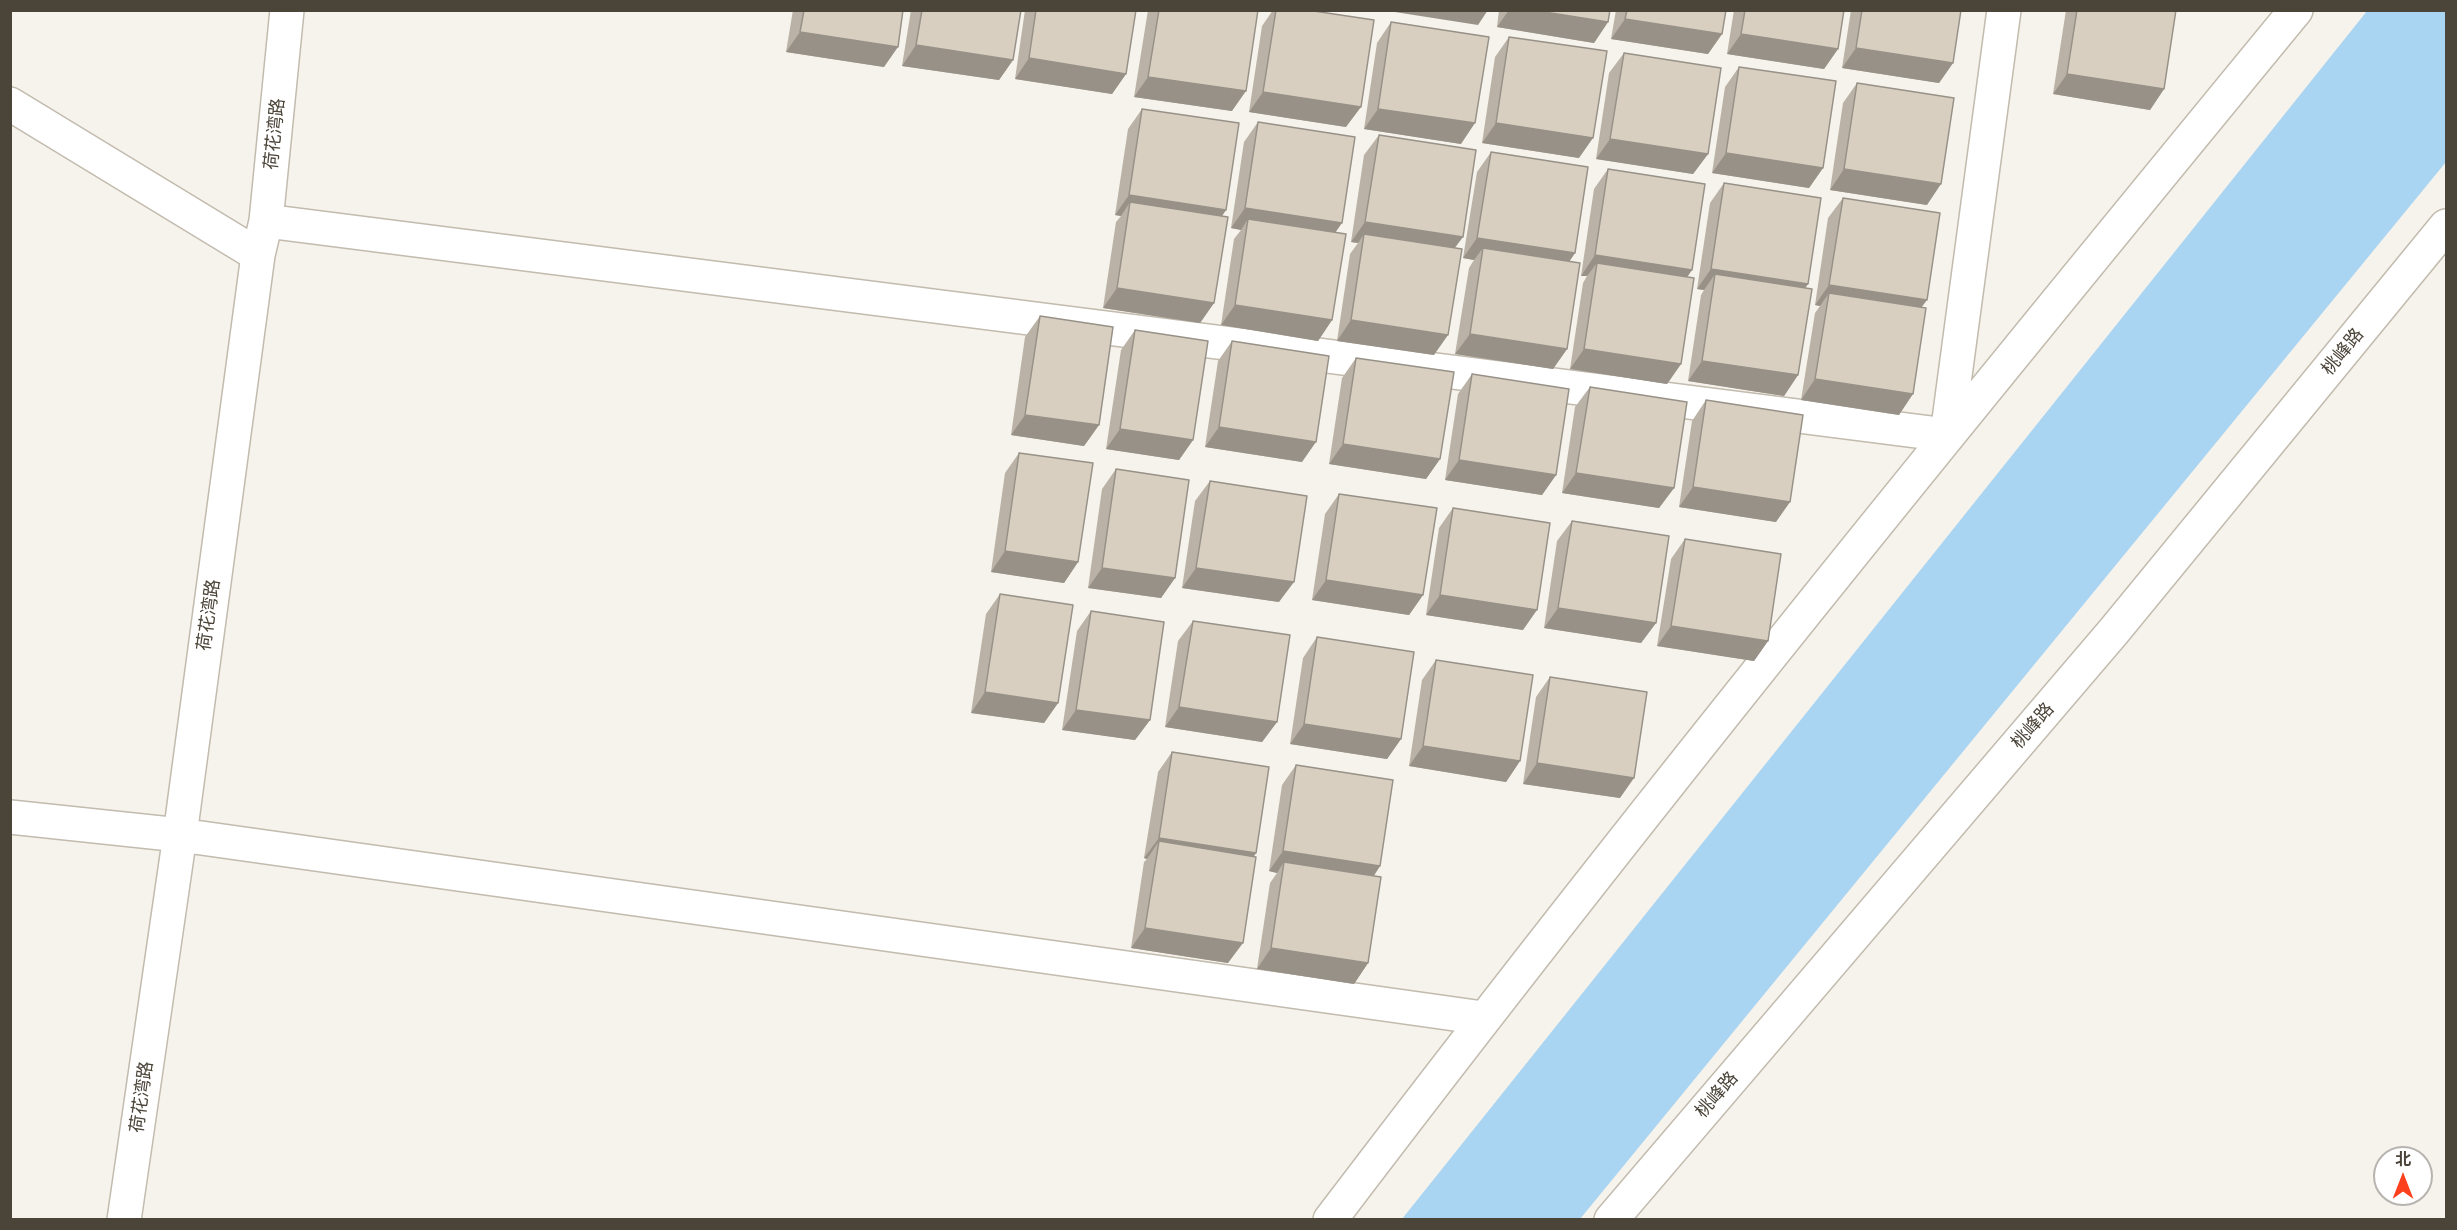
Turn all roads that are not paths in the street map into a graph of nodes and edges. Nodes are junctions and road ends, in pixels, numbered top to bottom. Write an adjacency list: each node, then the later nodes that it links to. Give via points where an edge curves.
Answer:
1 (287, 10): 5 (street, 荷花湾路)
2 (2004, 10): 8 (street)
3 (2296, 10): 8 (street)
4 (10, 104): 7 (street)
5 (266, 221): 7 (street, 荷花湾路); 8 (street)
6 (2446, 226): 14 (street, 桃峰路, via 2114,631)
7 (258, 255): 10 (street, 荷花湾路)
8 (1947, 435): 11 (street)
9 (10, 818): 10 (street)
10 (180, 835): 11 (street); 12 (street, 荷花湾路)
11 (1483, 1018): 13 (street)
12 (124, 1220)
13 (1330, 1220)
14 (1611, 1220)

